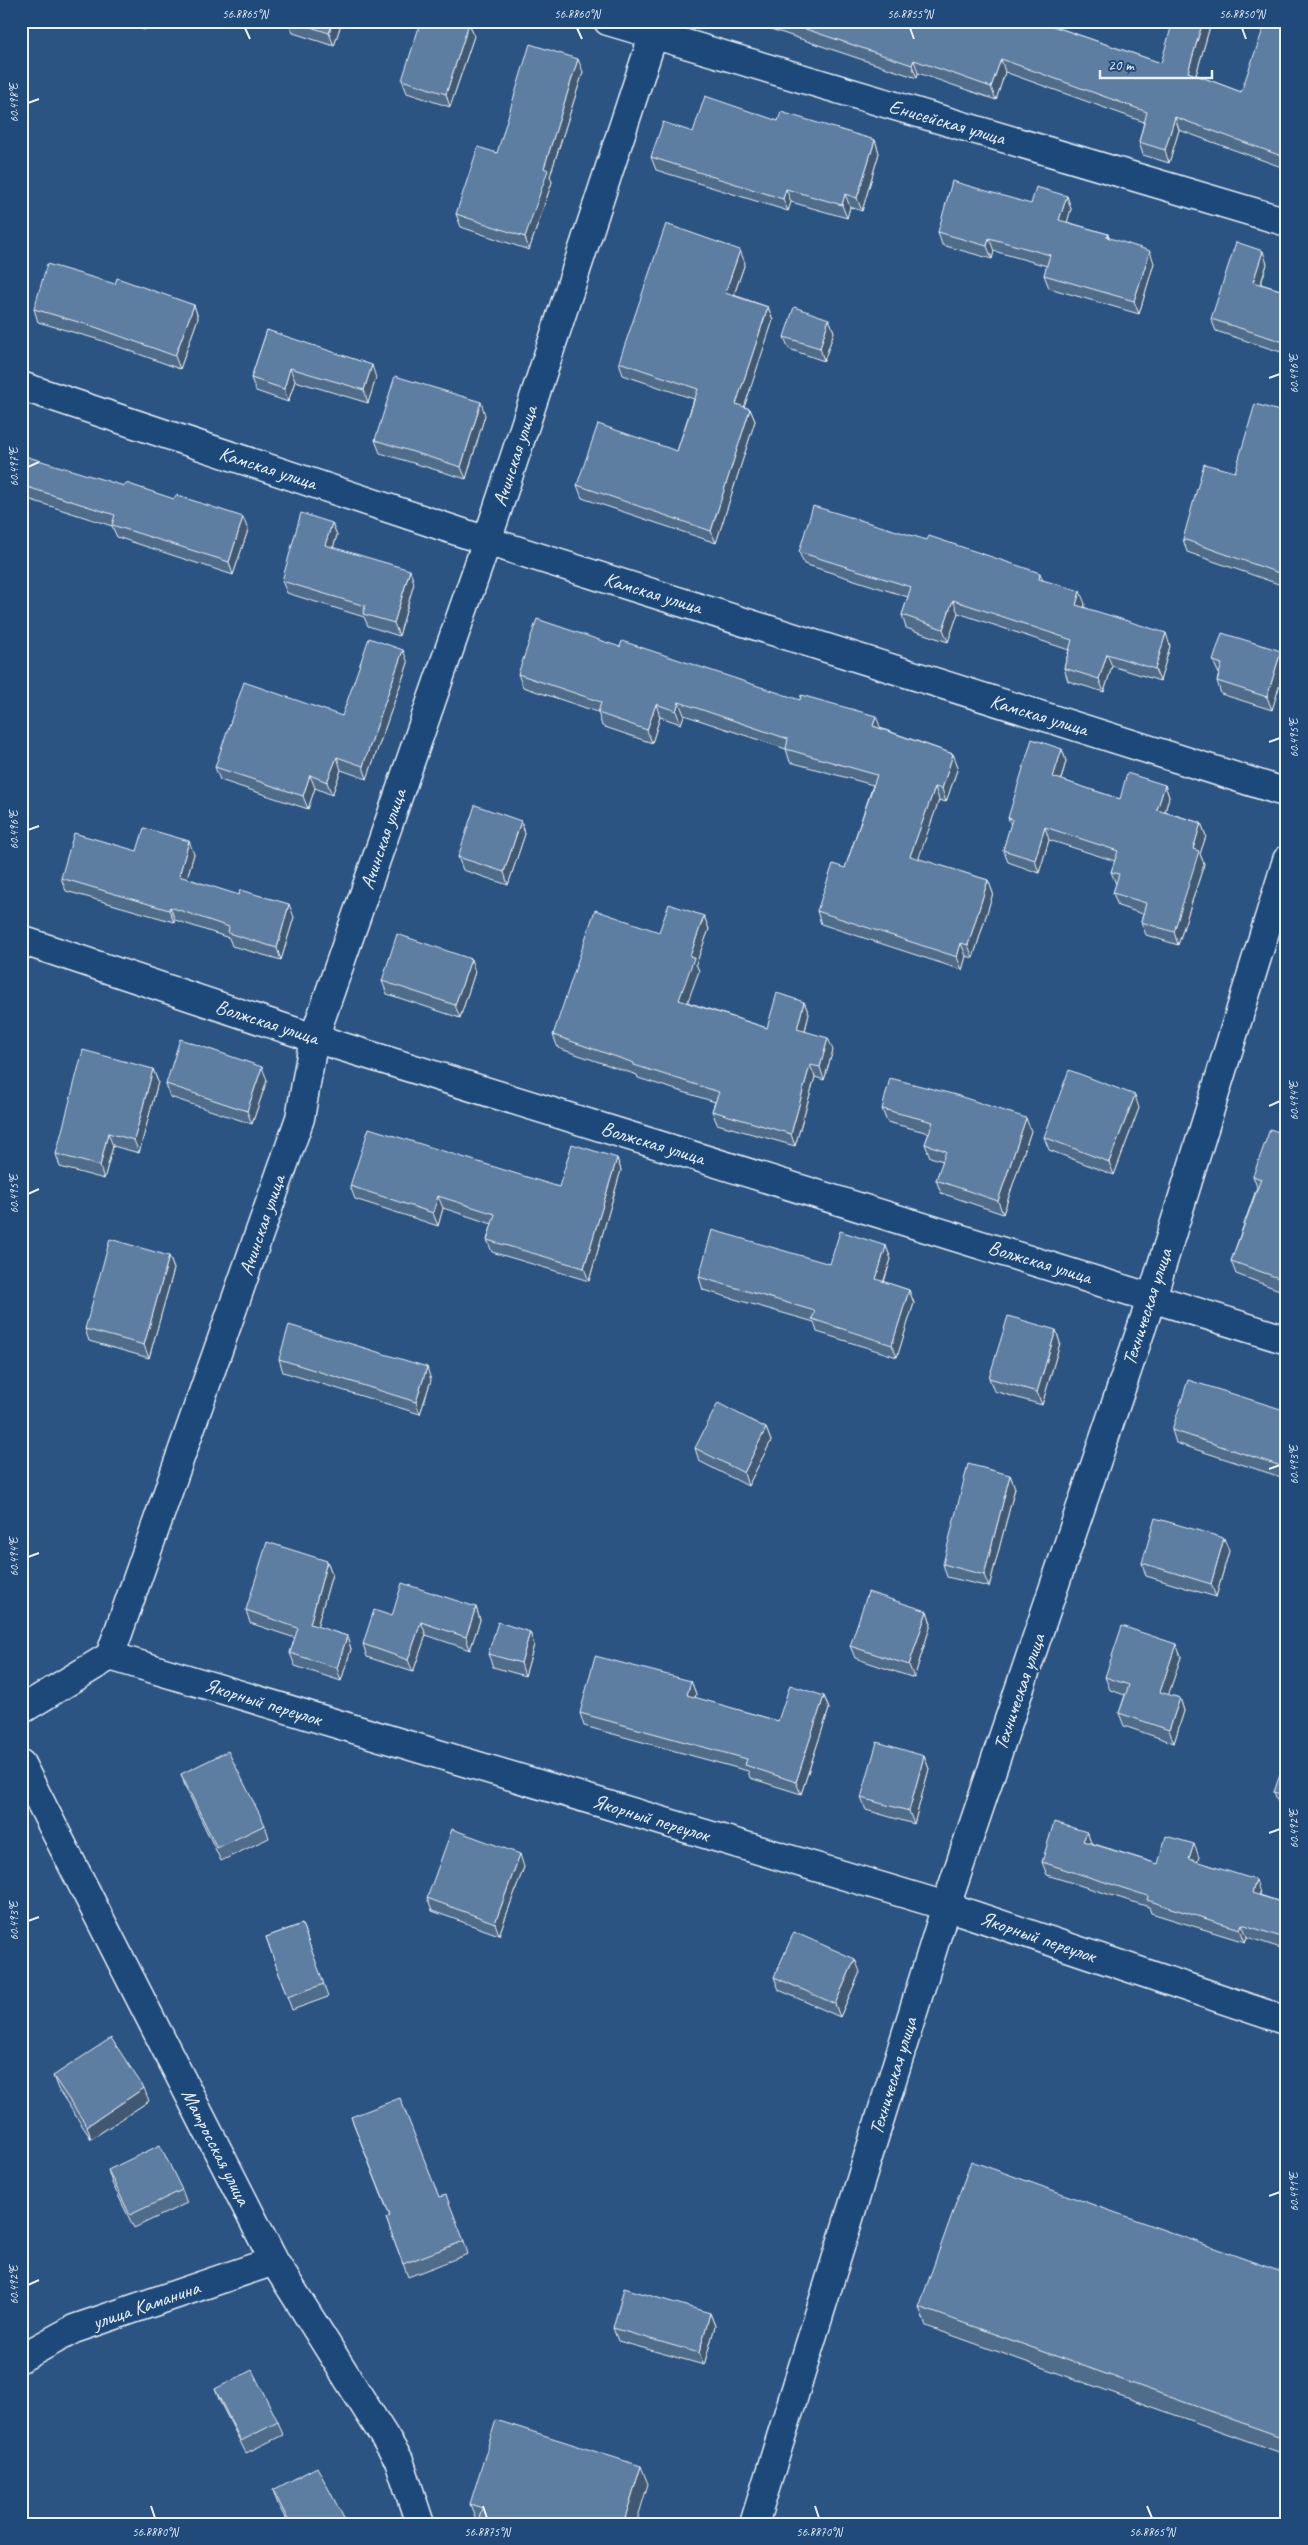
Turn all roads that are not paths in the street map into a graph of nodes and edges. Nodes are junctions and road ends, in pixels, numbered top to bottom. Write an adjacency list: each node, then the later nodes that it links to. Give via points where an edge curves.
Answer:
1 (608, 21): 2 (street, Енисейская улица)
2 (656, 29): 3 (street, Енисейская улица); 5 (street, Ачинская улица)
3 (1287, 222)
4 (21, 386): 5 (street, Камская улица)
5 (487, 541): 6 (street, Камская улица); 9 (street, Ачинская улица)
6 (1287, 793)
7 (1287, 860): 10 (street, Техническая улица)
8 (21, 940): 9 (street, Волжская улица)
9 (314, 1038): 10 (street, Волжская улица); 12 (street, Ачинская улица, via 300,1118)
10 (1152, 1297): 11 (street, Волжская улица); 15 (street, Техническая улица)
11 (1287, 1340)
12 (110, 1656): 13 (street); 15 (street, Якорный переулок)
13 (21, 1710)
14 (21, 1764): 17 (street, Матросская улица)
15 (946, 1906): 16 (street, Якорный переулок); 20 (street, Техническая улица)
16 (1287, 2021)
17 (274, 2261): 18 (street, улица Каманина, via 74,2329); 19 (street, Матросская улица, via 399,2460)
18 (21, 2358)
19 (420, 2524)
20 (754, 2524)

